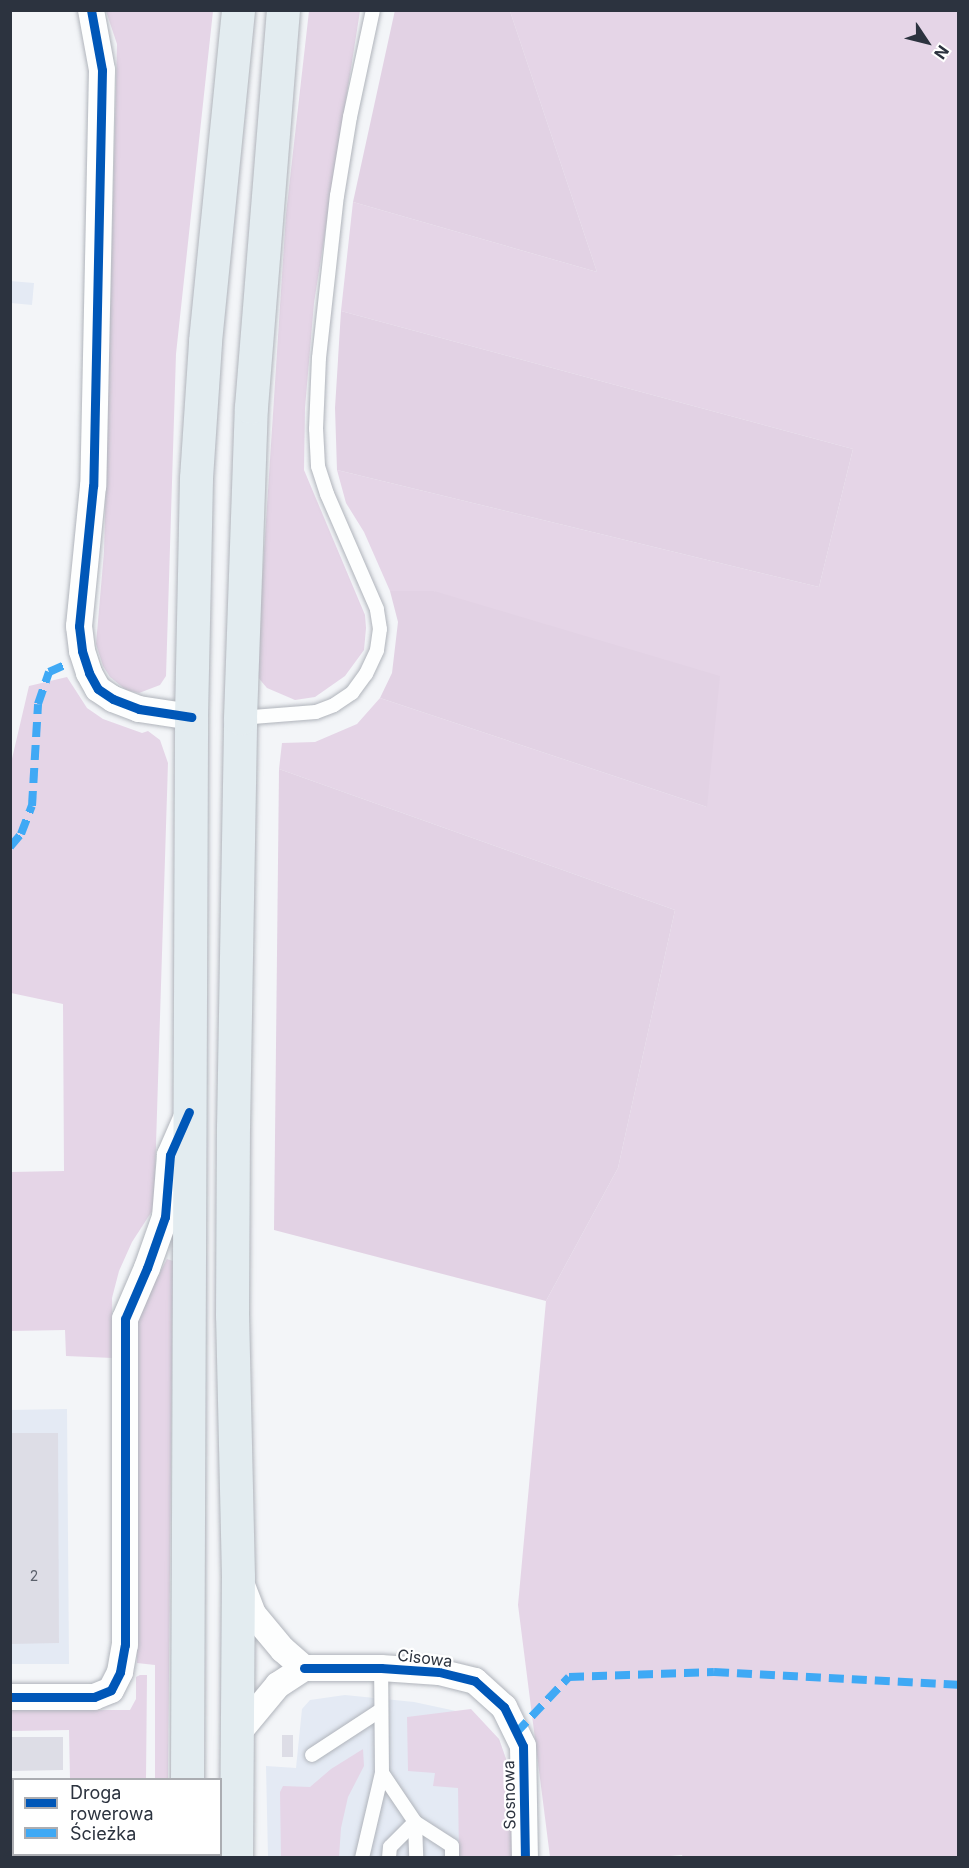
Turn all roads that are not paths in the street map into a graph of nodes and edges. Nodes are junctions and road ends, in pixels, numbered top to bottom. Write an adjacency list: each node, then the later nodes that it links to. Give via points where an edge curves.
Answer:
1 (91, 10): 5 (street, via 98,33 102,82 93,486 79,626 82,651 98,689 113,699 139,709)
2 (238, 10): 5 (main road, via 198,444)
3 (283, 10): 6 (main road, via 251,407)
4 (373, 10): 6 (lane, via 337,196 319,358 316,429 318,466 327,494 377,609 377,650 352,693 334,705 316,712)
5 (191, 717): 7 (main road)
6 (240, 718): 8 (main road, via 233,1140)
7 (189, 1112): 11 (street, via 170,1155 165,1217 125,1319 125,1645 120,1672 111,1690 94,1697); 17 (main road)
8 (238, 1577): 9 (street, via 253,1614); 13 (main road)
9 (304, 1668): 10 (street, Cisowa); 13 (street, via 278,1685)
10 (381, 1668): 12 (lane); 14 (street, Cisowa, via 439,1672 475,1681 504,1707)
11 (10, 1697)
12 (381, 1710): 15 (lane); 16 (lane)
13 (239, 1732): 19 (main road)
14 (516, 1733): 24 (street, Sosnowa, via 523,1746)
15 (312, 1755)
16 (382, 1773): 18 (lane); 20 (lane)
17 (188, 1778)
18 (415, 1822): 21 (lane, via 390,1847); 22 (lane); 23 (lane, via 453,1846)
19 (236, 1857)
20 (362, 1857)
21 (389, 1857)
22 (416, 1857)
23 (452, 1857)
24 (525, 1857)

